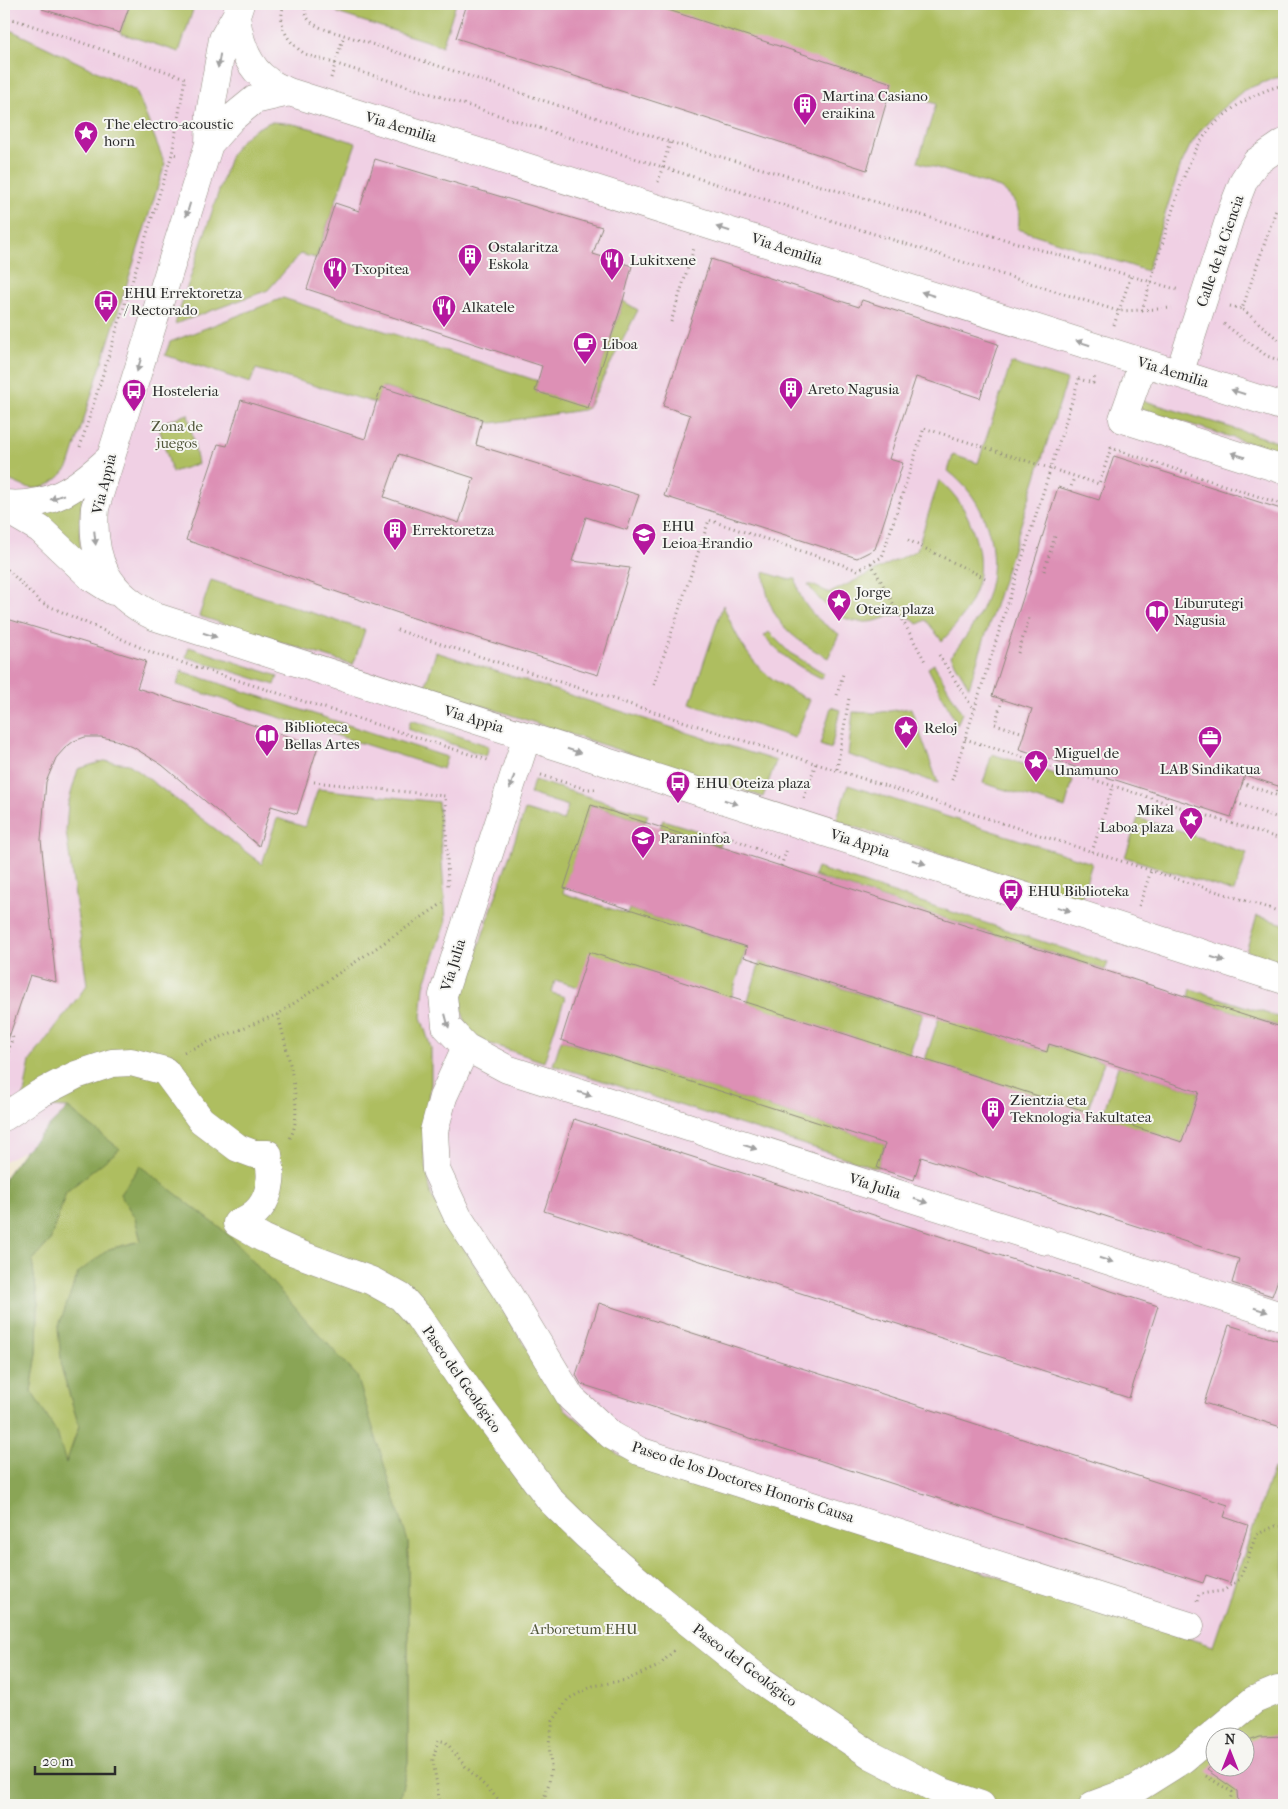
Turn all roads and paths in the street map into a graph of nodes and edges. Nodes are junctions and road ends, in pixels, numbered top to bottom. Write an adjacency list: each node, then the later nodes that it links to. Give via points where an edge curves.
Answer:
1 (284, 4): 6 (path, via 282,22 286,36 294,46 304,54)
2 (306, 4): 5 (path, via 306,14 313,24)
3 (238, 10): 9 (street, Via Aemilia, via 238,32 245,53 267,81); 13 (street, one-way to 13, via 223,39)
4 (4, 16): 12 (path, via 185,78)
5 (344, 35): 6 (path); 10 (path)
6 (335, 64): 7 (path); 14 (path)
7 (330, 81)
8 (1284, 85): 19 (path, via 1244,101 1220,119 1201,141 1176,199)
9 (289, 92): 13 (street, via 254,100 232,118); 25 (street, Via Aemilia, one-way to 9)
10 (670, 142): 14 (path); 18 (path)
11 (1284, 143): 27 (street, Calle de la Ciencia, via 1256,162 1244,180)
12 (172, 154): 13 (path); 29 (path)
13 (206, 154): 30 (street, Via Appia, one-way to 30)
14 (662, 167): 15 (path); 21 (path)
15 (657, 185)
16 (1284, 206): 24 (path, via 1276,210 1242,309)
17 (686, 245): 22 (path, via 694,248)
18 (1131, 276): 19 (path); 21 (path)
19 (1151, 281): 20 (path); 21 (path, via 1142,310)
20 (1183, 291)
21 (1118, 311): 23 (path)
22 (671, 322)
23 (1112, 329)
24 (1284, 342)
25 (1143, 363): 27 (street, Via Aemilia); 31 (street, one-way to 25, via 1123,419)
26 (1096, 373): 54 (path, via 1093,383 1079,379)
27 (1179, 374): 28 (street, Via Aemilia, one-way to 27)
28 (1284, 407)
29 (78, 454)
30 (110, 458): 34 (street, one-way to 34, via 86,480 61,496 22,506); 43 (street, Via Appia, one-way to 43, via 95,508 94,541 106,573)
31 (1284, 470)
32 (1074, 477): 33 (path); 35 (path, bridge, via 1099,484 1111,448); 39 (path, bridge, via 924,428 882,557)
33 (1070, 491)
34 (4, 504)
35 (1284, 505)
36 (4, 508): 43 (street, via 40,529 90,577)
37 (1056, 533): 41 (path)
38 (908, 540): 42 (path)
39 (872, 562): 48 (path); 50 (path, bridge, via 858,570 709,520)
40 (4, 566): 58 (path, via 40,602 155,654)
41 (1044, 571)
42 (985, 578)
43 (124, 598): 56 (street, Via Appia, one-way to 56, via 156,617)
44 (1030, 615): 46 (path)
45 (397, 630): 59 (path)
46 (1018, 653)
47 (939, 655): 54 (path)
48 (926, 663)
49 (843, 674): 51 (path)
50 (654, 685)
51 (838, 695)
52 (849, 698): 59 (path)
53 (1002, 700): 55 (path, via 995,724)
54 (974, 710): 57 (path)
55 (1024, 734)
56 (527, 736): 76 (street, Via Appia, one-way to 76); 79 (street, Vía Julia, one-way to 79, via 443,995 446,1026)
57 (964, 739): 60 (path); 63 (path)
58 (493, 762)
59 (838, 770): 70 (path)
60 (952, 780)
61 (314, 782): 73 (path, via 444,796)
62 (1242, 783): 64 (path, via 1276,795)
63 (1113, 786): 68 (path); 70 (path)
64 (1279, 786)
65 (1236, 803): 66 (path)
66 (1284, 820)
67 (724, 828): 71 (path, via 723,834)
68 (1284, 840)
69 (786, 852): 71 (path)
70 (1092, 852): 75 (path)
71 (782, 860): 72 (path)
72 (781, 866)
73 (448, 890)
74 (448, 900): 77 (path)
75 (1284, 913)
76 (1284, 980)
77 (278, 1014): 80 (path); 83 (path, via 297,1104 295,1130 284,1147)
78 (4, 1033): 81 (path, via 13,1036)
79 (466, 1048): 84 (street, Vía Julia, one-way to 84, via 507,1069); 87 (street, Paseo de los Doctores Honoris Causa, via 443,1097 434,1131 436,1170 458,1217 571,1398 611,1435 639,1451)
80 (175, 1055)
81 (4, 1064)
82 (4, 1117): 83 (street, via 76,1074 112,1063 131,1062 165,1071 201,1120 232,1143 254,1154)
83 (268, 1154): 86 (street, Paseo del Geológico, via 270,1182 262,1207 247,1220 237,1223 294,1252 372,1281 401,1297 418,1316 550,1501 656,1597)
84 (1284, 1317)
85 (1284, 1526): 87 (path, via 1275,1526 1256,1535 1240,1580 1223,1591 1199,1594)
86 (691, 1624): 92 (path, via 676,1649 660,1666 626,1680 593,1686 568,1699 553,1721 549,1743 549,1783); 93 (street, Paseo del Geológico, via 759,1679 871,1755 940,1791)
87 (1190, 1626)
88 (1284, 1690): 89 (street, via 1254,1700)
89 (1182, 1760): 94 (street, via 1136,1789); 95 (path, via 1232,1792)
90 (440, 1805): 91 (path, via 433,1760 438,1740 446,1742)
91 (504, 1805)
92 (542, 1805)
93 (981, 1805)
94 (1093, 1805)
95 (1229, 1805)

